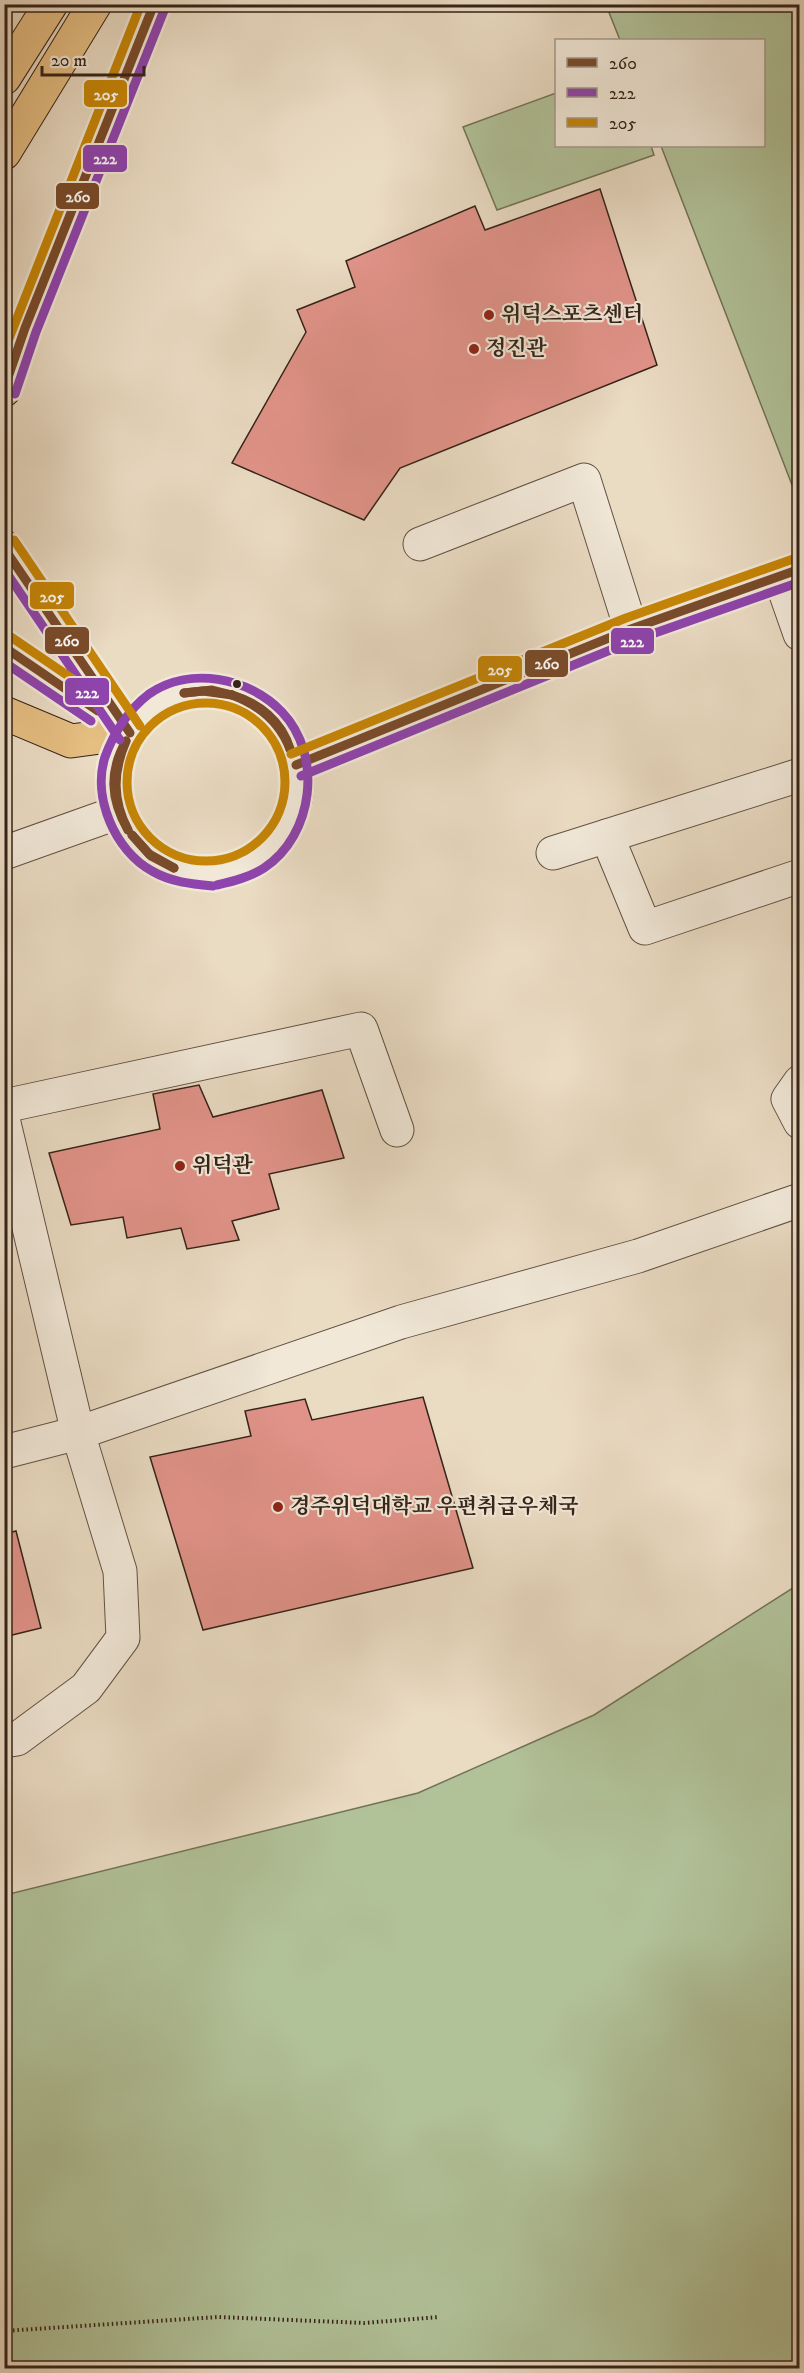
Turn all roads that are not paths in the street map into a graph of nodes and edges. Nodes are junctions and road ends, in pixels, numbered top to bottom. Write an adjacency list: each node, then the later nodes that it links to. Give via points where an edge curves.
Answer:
1 (51, 4): 4 (main road)
2 (95, 4): 5 (main road)
3 (154, 4): 6 (main road)
4 (4, 78)
5 (4, 153)
6 (4, 390)
7 (420, 544): 10 (lane, via 584,480)
8 (4, 548): 14 (main road)
9 (790, 573): 10 (lane); 11 (lane)
10 (631, 629): 15 (lane)
11 (800, 634)
12 (4, 648): 14 (main road)
13 (4, 713): 14 (main road, via 71,741)
14 (130, 733): 15 (lane, via 157,703 184,692 214,690 243,698 268,714 286,737); 17 (lane, via 114,769)
15 (296, 765): 17 (lane, via 297,796 287,825 269,849 244,866 214,874 184,871 156,859 134,839)
16 (800, 775): 18 (lane)
17 (119, 812): 19 (lane)
18 (607, 836): 20 (lane); 21 (lane, via 645,928)
19 (4, 853)
20 (553, 853)
21 (800, 876)
22 (800, 1082): 24 (lane, via 788,1099)
23 (4, 1106): 26 (lane, via 361,1029)
24 (800, 1122)
25 (4, 1123): 28 (lane)
26 (397, 1130)
27 (800, 1200): 28 (lane, via 638,1256 401,1322)
28 (78, 1433): 29 (lane); 30 (lane, via 120,1571 123,1638 86,1688 17,1739)
29 (4, 1452)
30 (4, 1741)

